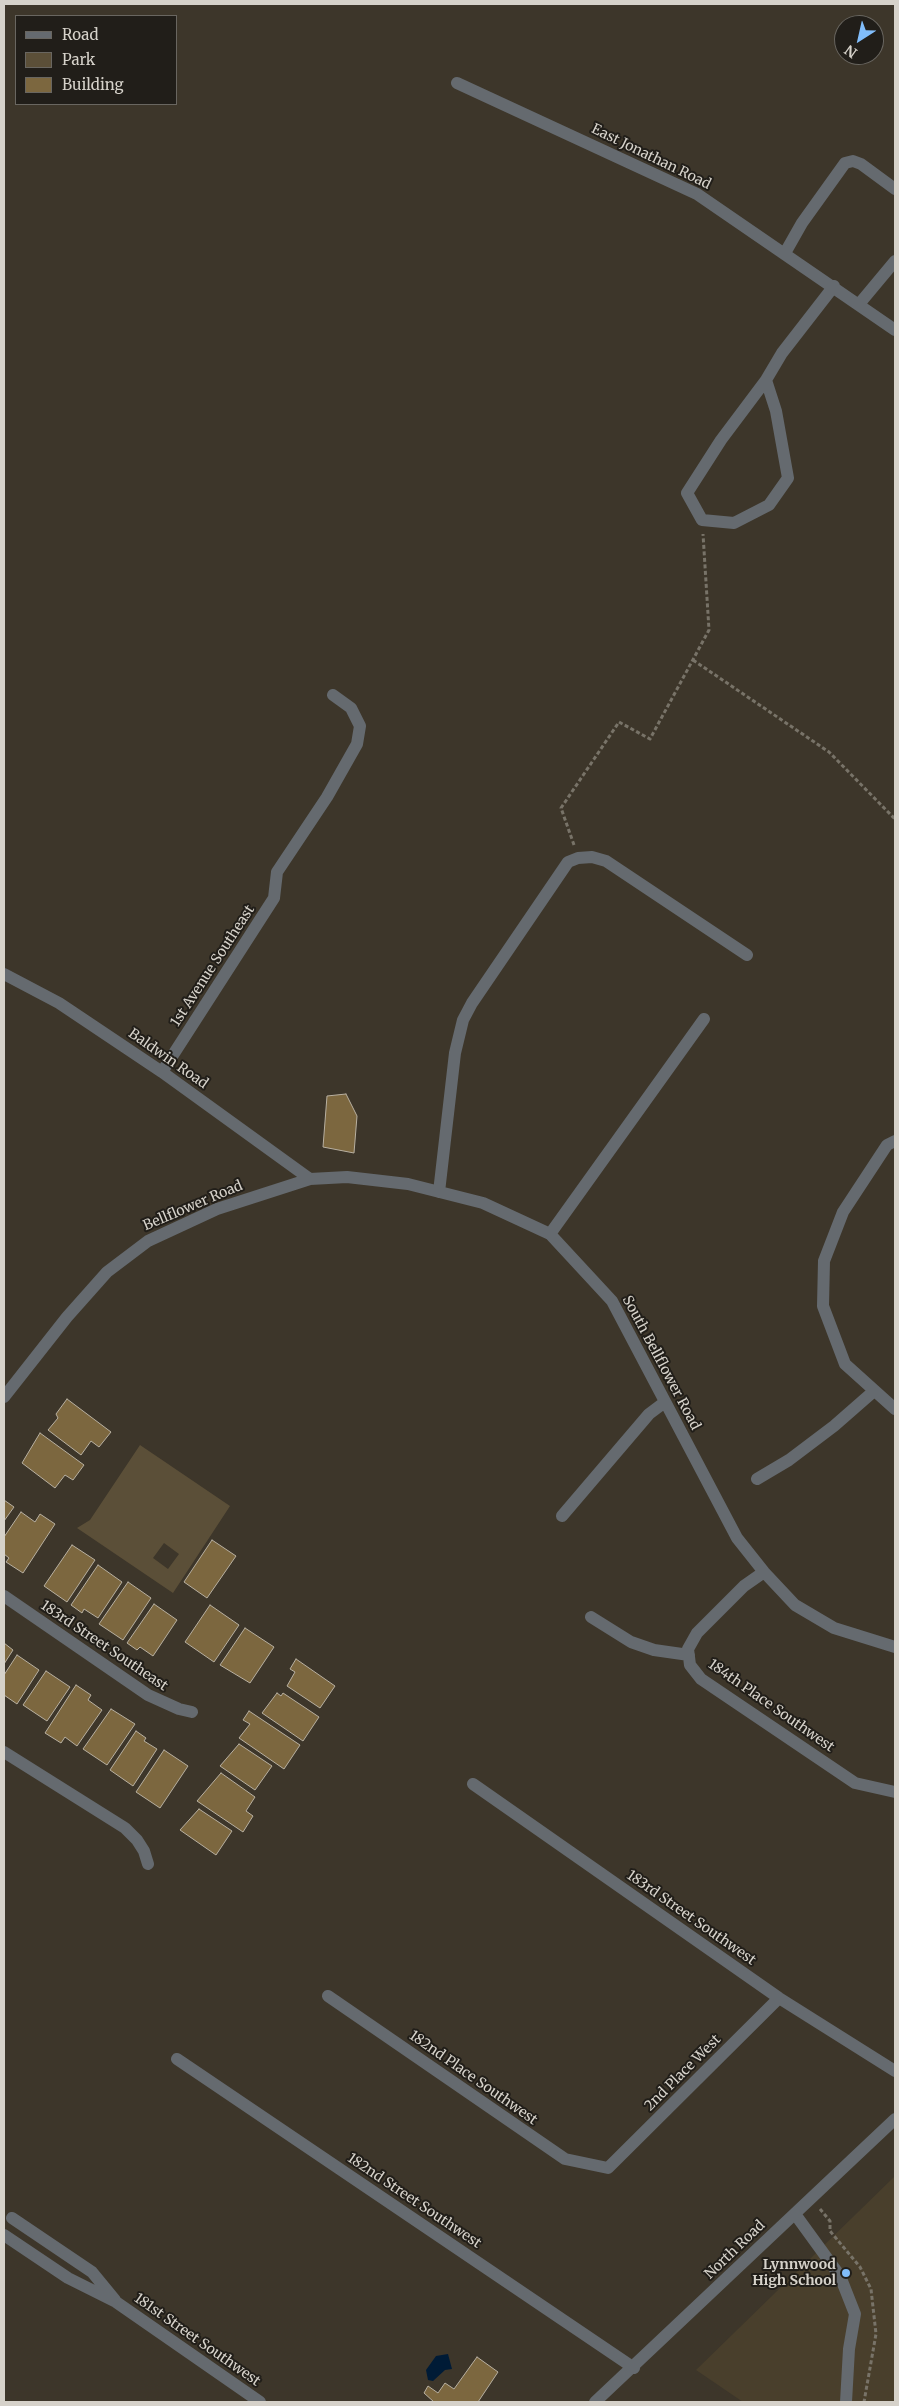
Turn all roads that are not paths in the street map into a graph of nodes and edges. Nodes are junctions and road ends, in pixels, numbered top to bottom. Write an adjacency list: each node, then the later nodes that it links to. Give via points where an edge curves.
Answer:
1 (457, 83): 3 (street, East Jonathan Road, via 697,194)
2 (895, 189): 3 (street, via 861,164 845,163)
3 (784, 252): 5 (street, East Jonathan Road)
4 (895, 261): 6 (street)
5 (834, 286): 6 (street, East Jonathan Road); 8 (street, via 782,353)
6 (860, 303): 7 (street, East Jonathan Road)
7 (895, 330)
8 (766, 380): 8 (street, via 776,411 788,478 769,505 734,523 702,520 687,493 721,440)
9 (332, 695): 13 (street, 1st Avenue Southeast, via 351,708 360,726 357,744 327,798 277,872 274,898)
10 (747, 955): 16 (street, via 606,861 592,857 568,862 463,1020 455,1053)
11 (4, 974): 13 (street, Baldwin Road, via 59,1003)
12 (704, 1019): 17 (street)
13 (162, 1072): 15 (street, Baldwin Road)
14 (895, 1141): 18 (street, via 887,1145 843,1212 824,1261 823,1306 845,1364)
15 (310, 1179): 16 (street, South Bellflower Road, via 347,1176 408,1184); 19 (street, Bellflower Road, via 217,1209 165,1232 130,1253 86,1294)
16 (439, 1192): 17 (street, South Bellflower Road, via 483,1203)
17 (550, 1234): 20 (street, South Bellflower Road, via 612,1301)
18 (874, 1391): 21 (street); 22 (street, via 834,1426)
19 (4, 1397)
20 (665, 1402): 23 (street, via 649,1414); 24 (street, South Bellflower Road, via 736,1538)
21 (895, 1409)
22 (757, 1479)
23 (562, 1516)
24 (764, 1572): 27 (street, South Bellflower Road, via 795,1605 834,1628); 28 (street, via 744,1586 697,1633 688,1649)
25 (4, 1596): 29 (street, 183rd Street Southeast, via 148,1695)
26 (591, 1617): 28 (street, via 630,1642 654,1650)
27 (895, 1648)
28 (689, 1655): 32 (street, 184th Place Southwest, via 690,1665 701,1678 855,1783)
29 (192, 1712)
30 (4, 1752): 33 (street, via 125,1828 137,1840)
31 (473, 1784): 35 (street, 183rd Street Southwest)
32 (895, 1792)
33 (148, 1864)
34 (328, 1996): 39 (street, 182nd Place Southwest, via 565,2160)
35 (779, 1998): 37 (street, 183rd Street Southwest); 39 (street, 2nd Place West)
36 (177, 2059): 44 (street, 182nd Street Southwest)
37 (895, 2071)
38 (895, 2119): 40 (street, North Road)
39 (608, 2168)
40 (795, 2214): 44 (street, North Road); 47 (street, via 840,2276 855,2314)
41 (12, 2218): 43 (street, via 92,2272)
42 (4, 2235): 43 (street, via 68,2278)
43 (116, 2302): 45 (street, 181st Street Southwest)
44 (634, 2368): 46 (street, North Road)
45 (260, 2402)
46 (595, 2402)
47 (846, 2402)

